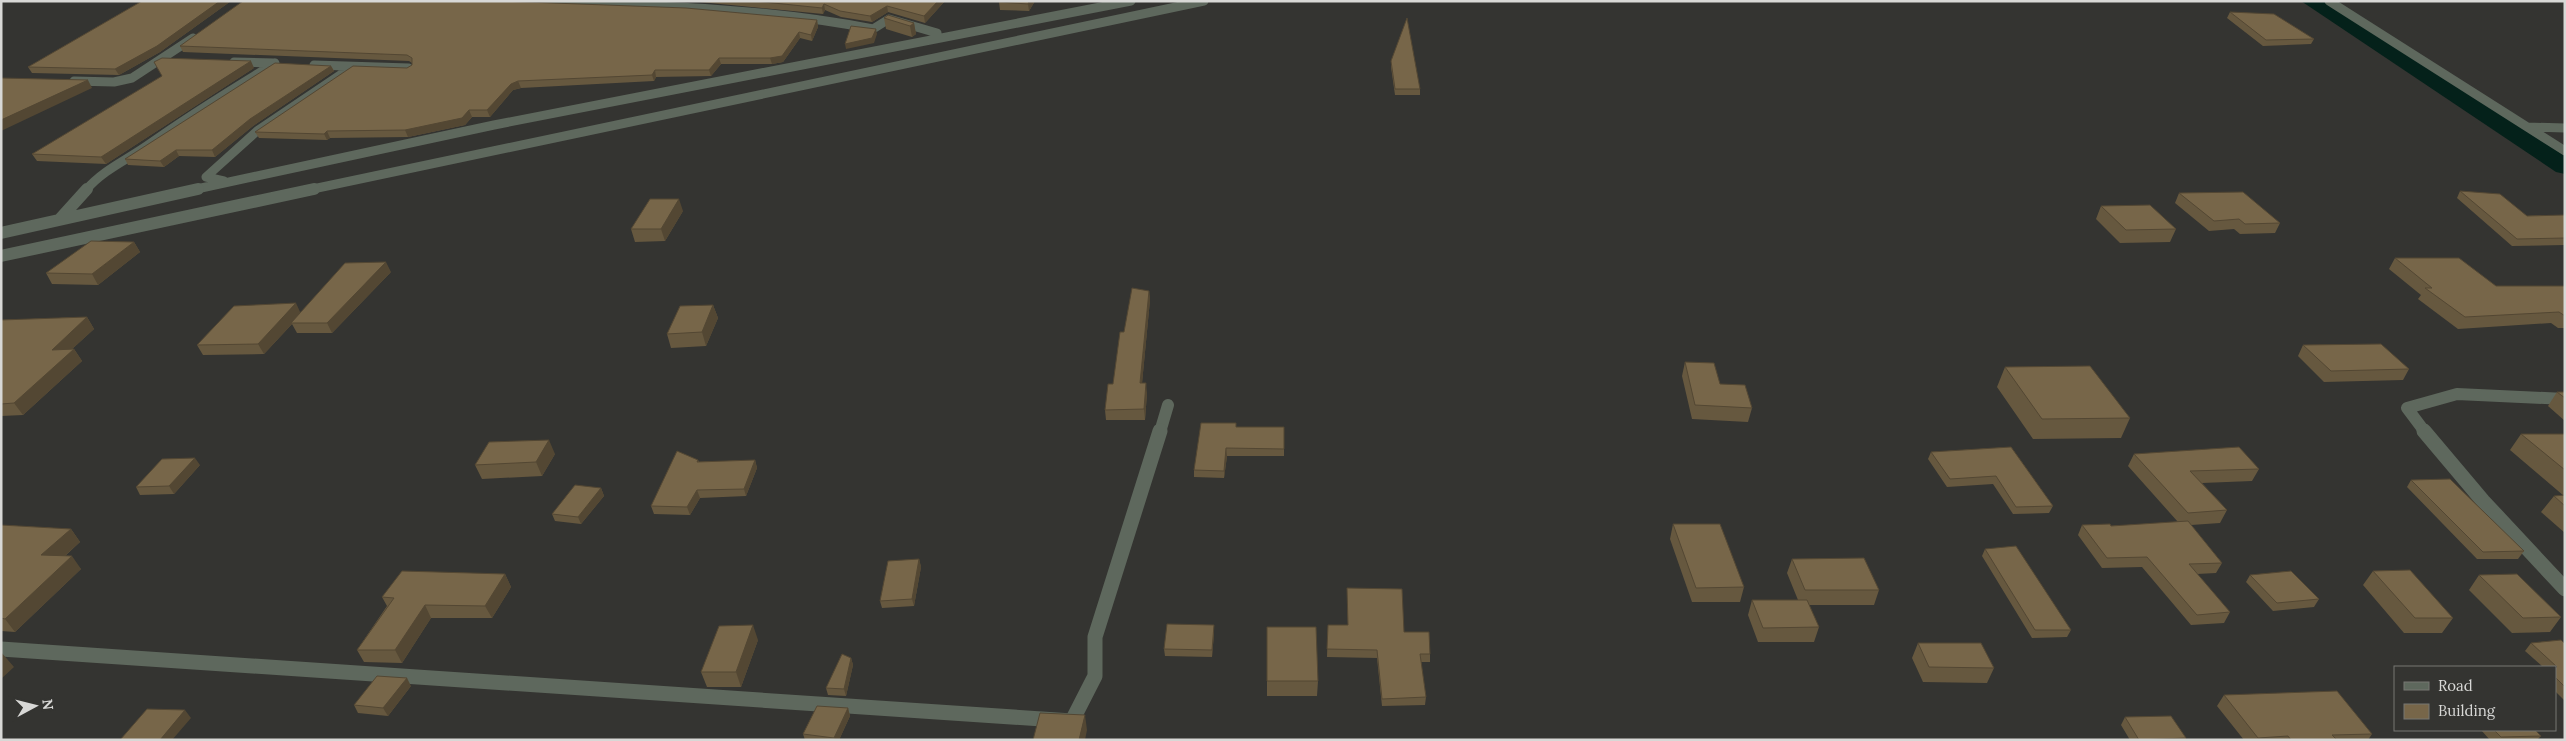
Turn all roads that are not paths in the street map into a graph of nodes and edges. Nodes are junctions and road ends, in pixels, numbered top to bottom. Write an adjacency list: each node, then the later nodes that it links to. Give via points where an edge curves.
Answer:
1 (502, 1): 5 (street)
2 (1130, 1): 18 (street, via 1000,30 492,125)
3 (1204, 1): 21 (street)
4 (2329, 1): 15 (street)
5 (713, 4): 7 (street, via 832,20 873,29 889,19)
6 (202, 32): 8 (street)
7 (937, 33)
8 (164, 58): 9 (street); 14 (street, via 123,82)
9 (183, 59)
10 (219, 61): 19 (street, via 279,64 174,125 97,178)
11 (304, 65): 12 (street)
12 (352, 67): 13 (street); 18 (street, via 256,133 224,157 206,176)
13 (409, 68)
14 (66, 81)
15 (2526, 126): 16 (street); 17 (street)
16 (2565, 128)
17 (2565, 151)
18 (226, 182): 19 (street)
19 (59, 220): 20 (street)
20 (1, 233)
21 (1, 256)
22 (2565, 399): 24 (street, via 2457,394 2407,408 2446,461 2492,514)
23 (1168, 405): 25 (street, via 1095,638 1096,676 1072,721)
24 (2565, 588)
25 (1, 649)

